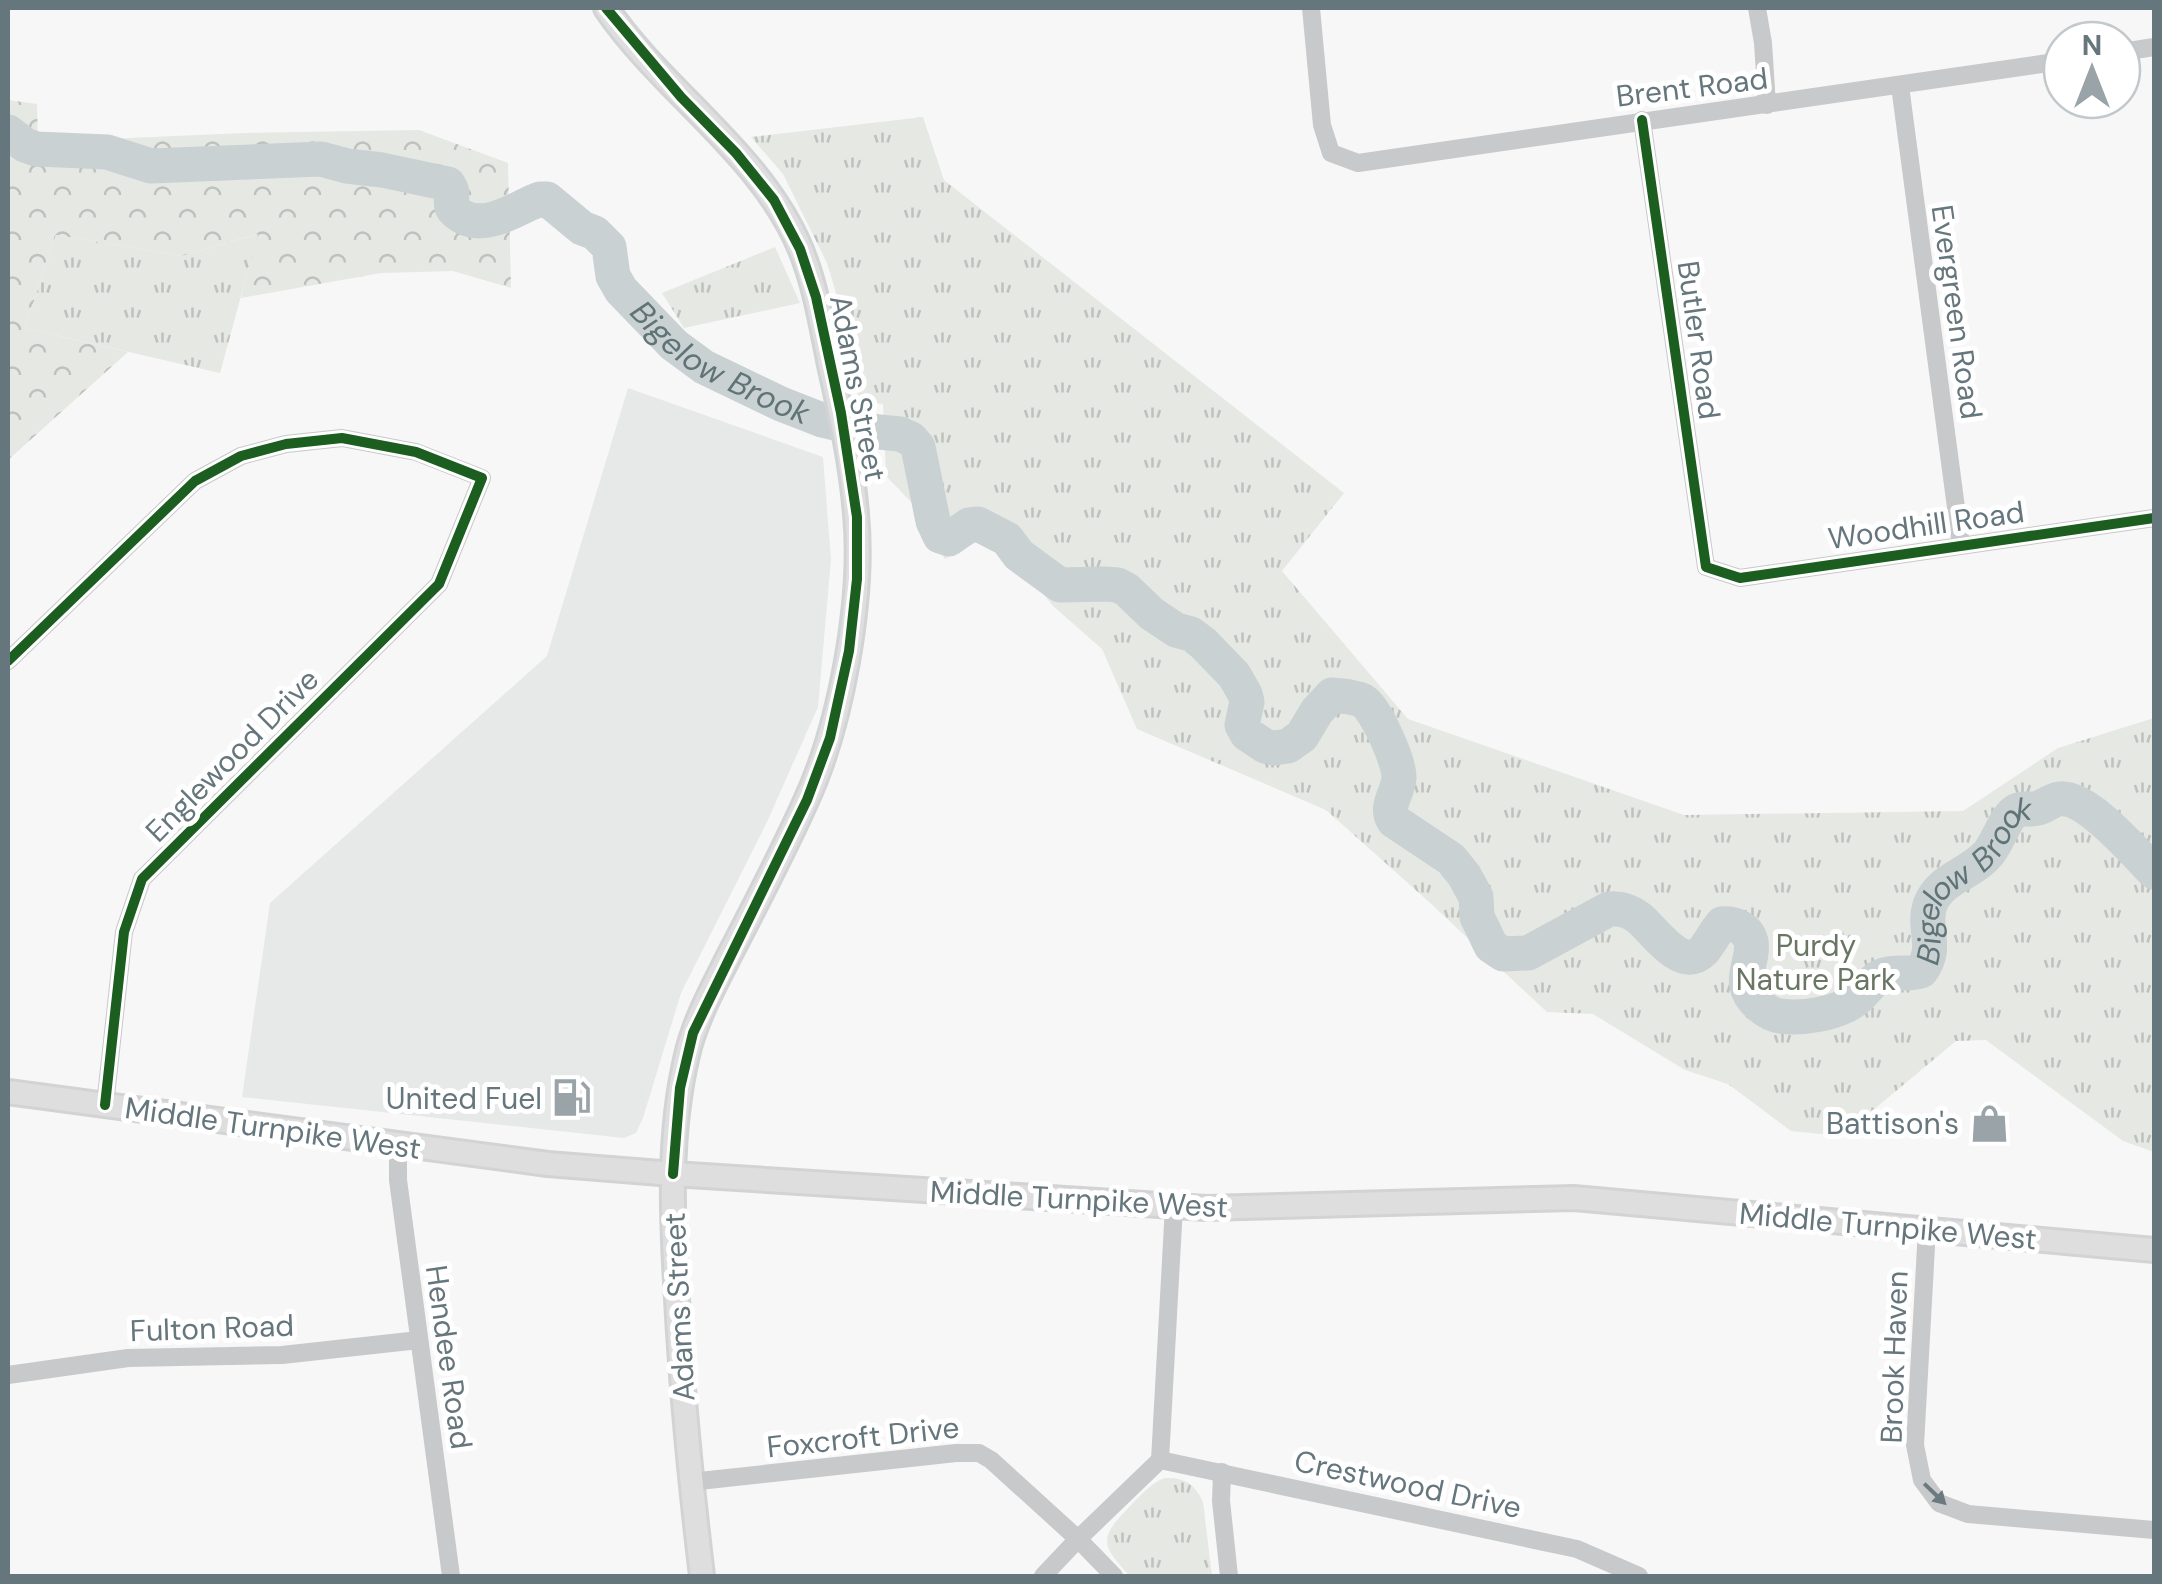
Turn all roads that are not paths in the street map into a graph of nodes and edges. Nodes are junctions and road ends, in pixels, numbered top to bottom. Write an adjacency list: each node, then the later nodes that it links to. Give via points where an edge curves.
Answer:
1 (606, 8): 15 (main road, Adams Street, via 774,200 800,249 843,422 857,518 849,651 830,738 807,800 693,1032 680,1088)
2 (1312, 8): 7 (street, Brent Road, via 1322,125 1331,153 1358,163)
3 (1757, 8): 6 (street)
4 (2042, 64): 5 (street, Brent Road)
5 (1900, 86): 6 (street, Brent Road); 9 (street, Evergreen Road)
6 (1767, 105): 7 (street, Brent Road)
7 (1642, 120): 10 (street, Butler Road)
8 (2154, 518): 9 (street, Woodhill Road)
9 (1961, 545): 10 (street, Woodhill Road, via 1740,578)
10 (1706, 567)
11 (8, 661): 13 (street, Englewood Drive, via 195,481 241,456 342,438 416,452 482,478 439,584 142,879 124,932)
12 (8, 1092): 13 (main road, Middle Turnpike West)
13 (105, 1105): 14 (main road, Middle Turnpike West)
14 (398, 1144): 15 (main road, Middle Turnpike West); 19 (street, Hendee Road)
15 (673, 1174): 16 (main road, Middle Turnpike West); 23 (main road, Adams Street)
16 (1174, 1206): 17 (main road, Middle Turnpike West, via 1574,1198); 21 (street)
17 (1926, 1229): 18 (main road, Middle Turnpike West); 24 (street, Brook Haven, one-way to 24, via 1914,1445 1922,1480 1940,1503 1968,1514)
18 (2154, 1250)
19 (419, 1340): 20 (street, Fulton Road, via 282,1355 128,1358); 26 (street, Hendee Road)
20 (8, 1375)
21 (1160, 1460): 22 (street, Crestwood Drive); 25 (street)
22 (1222, 1472): 30 (street); 31 (street, Crestwood Drive, via 1577,1548)
23 (690, 1482): 25 (street, Foxcroft Drive, via 979,1453); 27 (main road, Adams Street)
24 (2154, 1530)
25 (1078, 1540): 28 (street); 29 (street, Foxcroft Drive)
26 (451, 1576)
27 (702, 1576)
28 (1043, 1576)
29 (1114, 1576)
30 (1229, 1576)
31 (1639, 1576)

